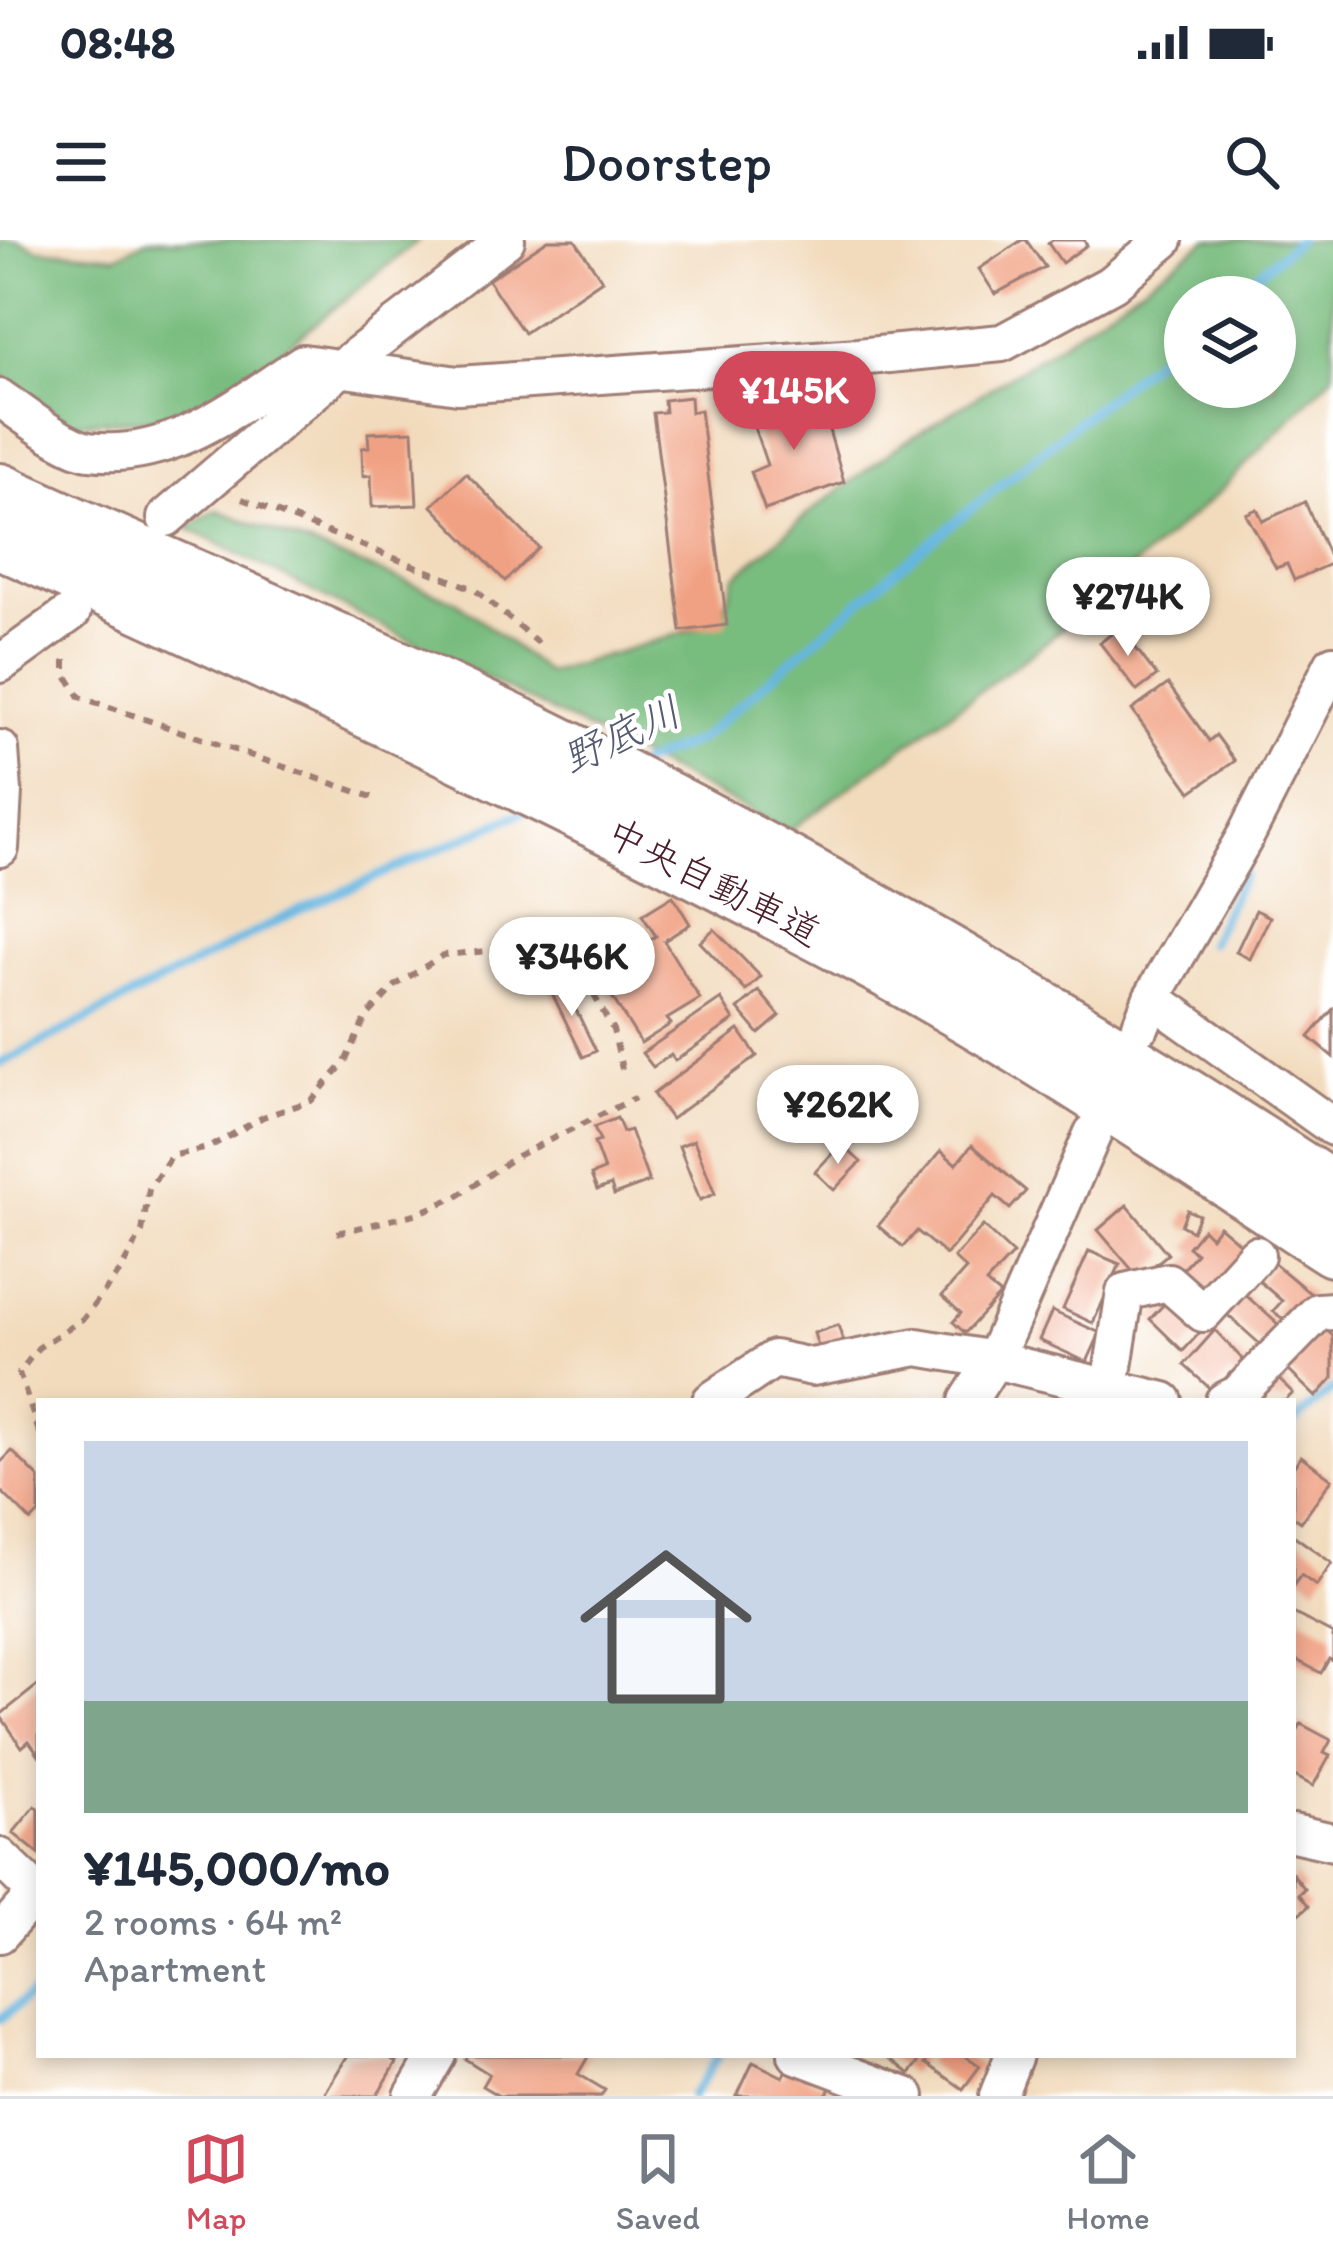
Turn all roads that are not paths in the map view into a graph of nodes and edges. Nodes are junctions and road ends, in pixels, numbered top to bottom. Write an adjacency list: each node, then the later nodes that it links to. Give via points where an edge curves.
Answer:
1 (506, 240): 3 (street)
2 (1165, 240): 3 (street, via 1113,283 1002,343 458,385)
3 (340, 369): 4 (street, via 303,362 195,433 134,450 86,451); 6 (street)
4 (0, 398)
5 (0, 491): 17 (highway, 中央自動車道, via 692,813 957,958)
6 (166, 518)
7 (0, 541): 18 (highway, 中央自動車道, via 486,764 867,960 1124,1112)
8 (72, 612): 9 (street)
9 (0, 664)
10 (1333, 664): 11 (street)
11 (1296, 738): 13 (street); 15 (street, via 1146,1011)
12 (0, 749): 14 (street)
13 (1282, 824)
14 (0, 848)
15 (1333, 1127)
16 (1093, 1133): 21 (street)
17 (1333, 1190)
18 (1333, 1249)
19 (1256, 1256): 22 (street, via 1203,1313 1168,1282 1125,1292)
20 (1333, 1311): 26 (street, via 1318,1312)
21 (994, 1360): 22 (street); 23 (street, via 917,1348 812,1367 774,1359); 24 (street)
22 (1109, 1386): 25 (street)
23 (716, 1398)
24 (970, 1398)
25 (1152, 1398)
26 (1230, 1398)
27 (1296, 1834): 28 (street)
28 (1333, 1842)
29 (0, 1857): 30 (street)
30 (36, 1890): 31 (street)
31 (0, 1934)
32 (435, 2058): 35 (street)
33 (805, 2058): 36 (street)
34 (1013, 2058): 37 (street)
35 (413, 2096)
36 (906, 2096)
37 (998, 2096)

